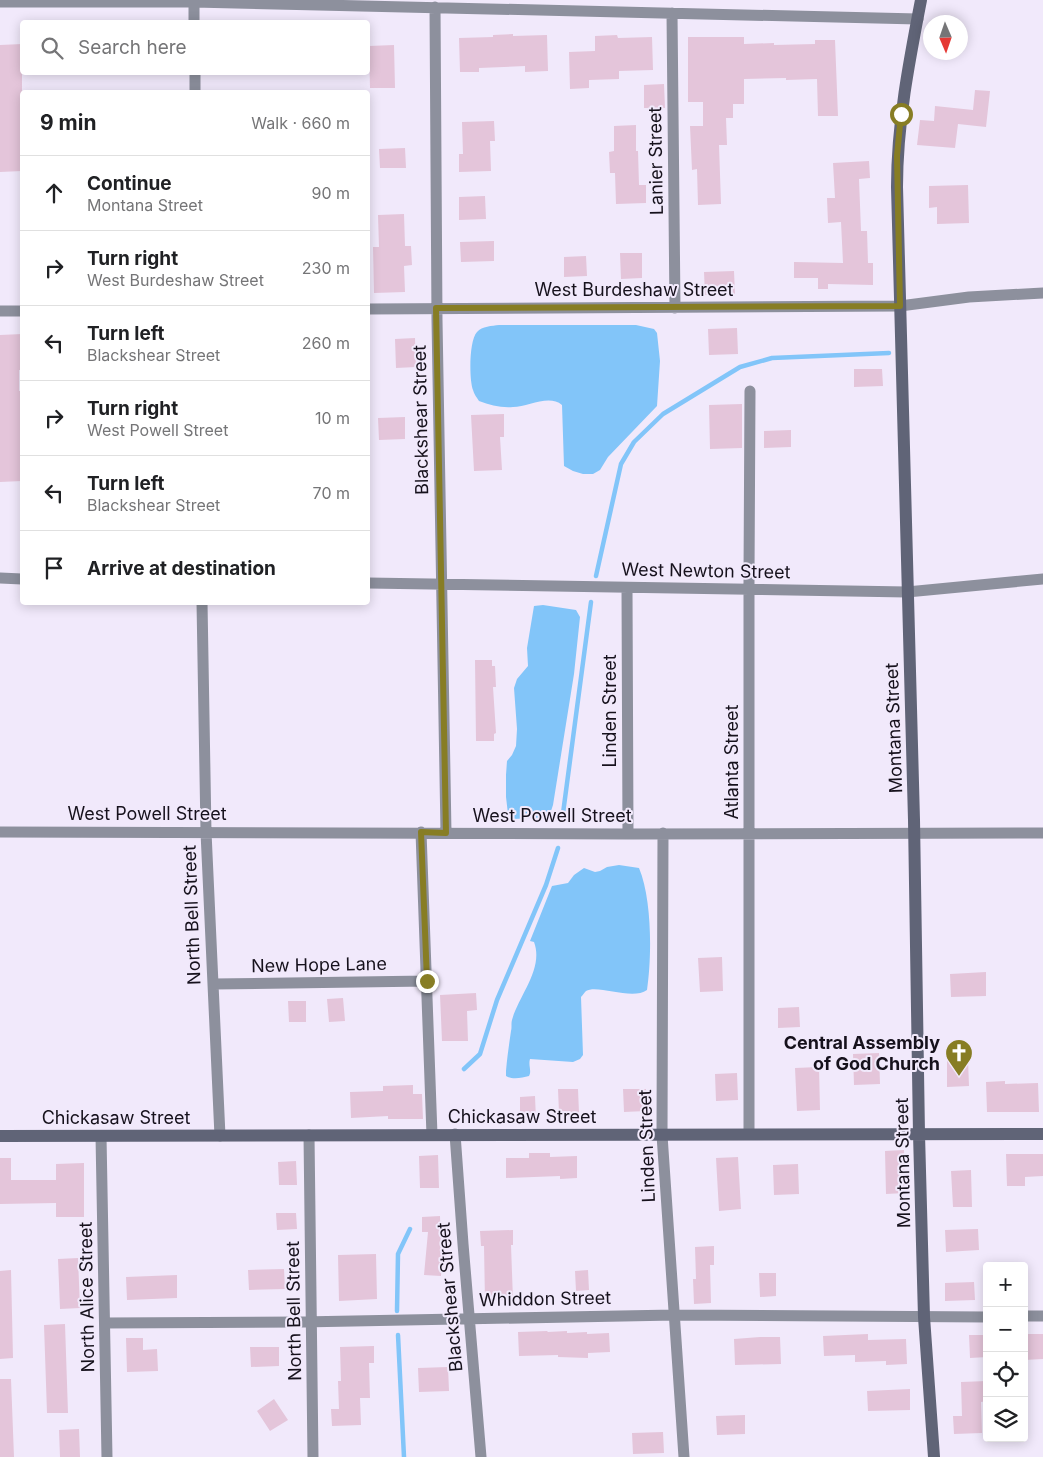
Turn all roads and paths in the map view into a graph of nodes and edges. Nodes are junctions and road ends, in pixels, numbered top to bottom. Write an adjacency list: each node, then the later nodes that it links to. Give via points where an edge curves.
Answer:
1 (921, 0): 6 (street, Montana Street)
2 (194, 1): 3 (street); 4 (street); 7 (street)
3 (0, 2)
4 (434, 7): 5 (street); 12 (street, Blackshear Street)
5 (672, 13): 6 (street); 13 (street, Lanier Street)
6 (918, 18): 11 (street, Montana Street, via 897,156)
7 (194, 20)
8 (195, 75): 9 (street)
9 (195, 90)
10 (1043, 293): 11 (street, West Burdeshaw Street, via 969,297)
11 (900, 306): 13 (street, West Burdeshaw Street); 25 (street, Montana Street)
12 (436, 308): 13 (street, West Burdeshaw Street); 14 (street, West Burdeshaw Street); 22 (street, Blackshear Street)
13 (675, 308)
14 (370, 309)
15 (0, 311): 16 (street)
16 (20, 311)
17 (750, 390): 24 (street, Atlanta Street)
18 (0, 578): 19 (street)
19 (20, 579)
20 (1043, 579): 25 (street, West Newton Street)
21 (370, 583): 22 (street, West Newton Street)
22 (441, 585): 23 (street, West Newton Street); 30 (street, Blackshear Street)
23 (627, 588): 24 (street, West Newton Street); 33 (street, Linden Street)
24 (749, 589): 25 (street, West Newton Street); 31 (street, Atlanta Street)
25 (908, 592): 35 (street, Montana Street)
26 (202, 605): 28 (street, North Bell Street)
27 (0, 832): 28 (street, West Powell Street)
28 (206, 832): 29 (street, West Powell Street); 37 (street, North Bell Street)
29 (421, 832): 30 (street, West Powell Street); 36 (street)
30 (446, 833): 33 (street, West Powell Street)
31 (749, 833): 34 (street, West Powell Street); 35 (street, West Powell Street); 39 (street, Atlanta Street)
32 (1043, 833): 35 (street, West Powell Street)
33 (628, 834): 34 (street, West Powell Street)
34 (663, 834): 44 (street, Linden Street)
35 (914, 834): 40 (street, Montana Street)
36 (427, 981): 37 (street, New Hope Lane); 43 (street)
37 (213, 984): 47 (street, North Bell Street)
38 (455, 1134): 43 (street, Chickasaw Street); 44 (street, Chickasaw Street); 53 (street, Blackshear Street)
39 (749, 1134): 40 (street, Chickasaw Street); 44 (street, Chickasaw Street)
40 (919, 1134): 41 (street, Chickasaw Street); 52 (street, Montana Street)
41 (1043, 1134)
42 (309, 1135): 43 (street, Chickasaw Street); 47 (street, Chickasaw Street); 55 (street, North Bell Street)
43 (432, 1135)
44 (662, 1135): 48 (street, Linden Street)
45 (0, 1136): 46 (street, Chickasaw Street)
46 (101, 1136): 47 (street, Chickasaw Street); 54 (street, North Alice Street)
47 (220, 1136)
48 (675, 1315): 52 (street, Whiddon Street); 53 (street, Whiddon Street); 59 (street, Linden Street)
49 (983, 1316): 52 (street, Whiddon Street)
50 (1028, 1316): 51 (street)
51 (1043, 1316)
52 (924, 1317): 60 (street, Montana Street)
53 (469, 1318): 55 (street, Whiddon Street); 58 (street, Blackshear Street)
54 (104, 1322): 55 (street, Whiddon Street); 56 (street, North Alice Street)
55 (312, 1322): 57 (street, North Bell Street)
56 (107, 1457)
57 (313, 1457)
58 (481, 1457)
59 (684, 1457)
60 (934, 1457)

